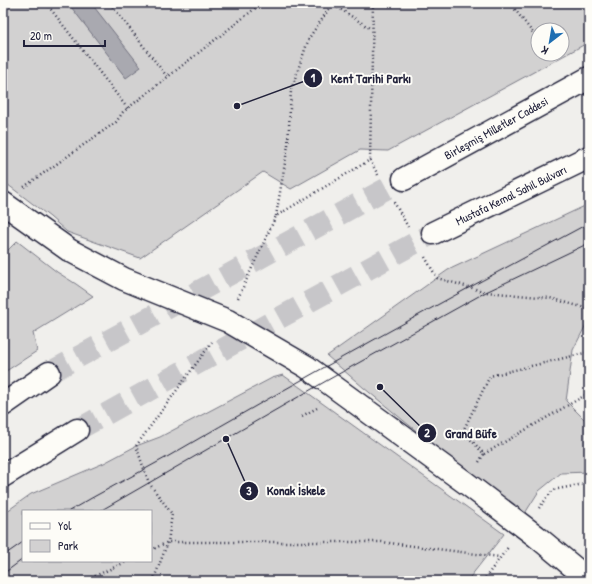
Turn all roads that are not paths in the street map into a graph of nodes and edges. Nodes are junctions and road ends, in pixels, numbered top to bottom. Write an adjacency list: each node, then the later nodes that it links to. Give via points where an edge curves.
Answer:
1 (589, 78): 3 (street, Birleşmiş Milletler Caddesi)
2 (589, 157): 5 (street, Mustafa Kemal Sahil Bulvarı)
3 (404, 179)
4 (3, 203): 10 (street, via 69,250 124,278 228,321 314,372 478,492)
5 (427, 242)
6 (49, 373): 7 (street)
7 (3, 405)
8 (77, 430): 9 (street)
9 (3, 476)
10 (589, 580)

